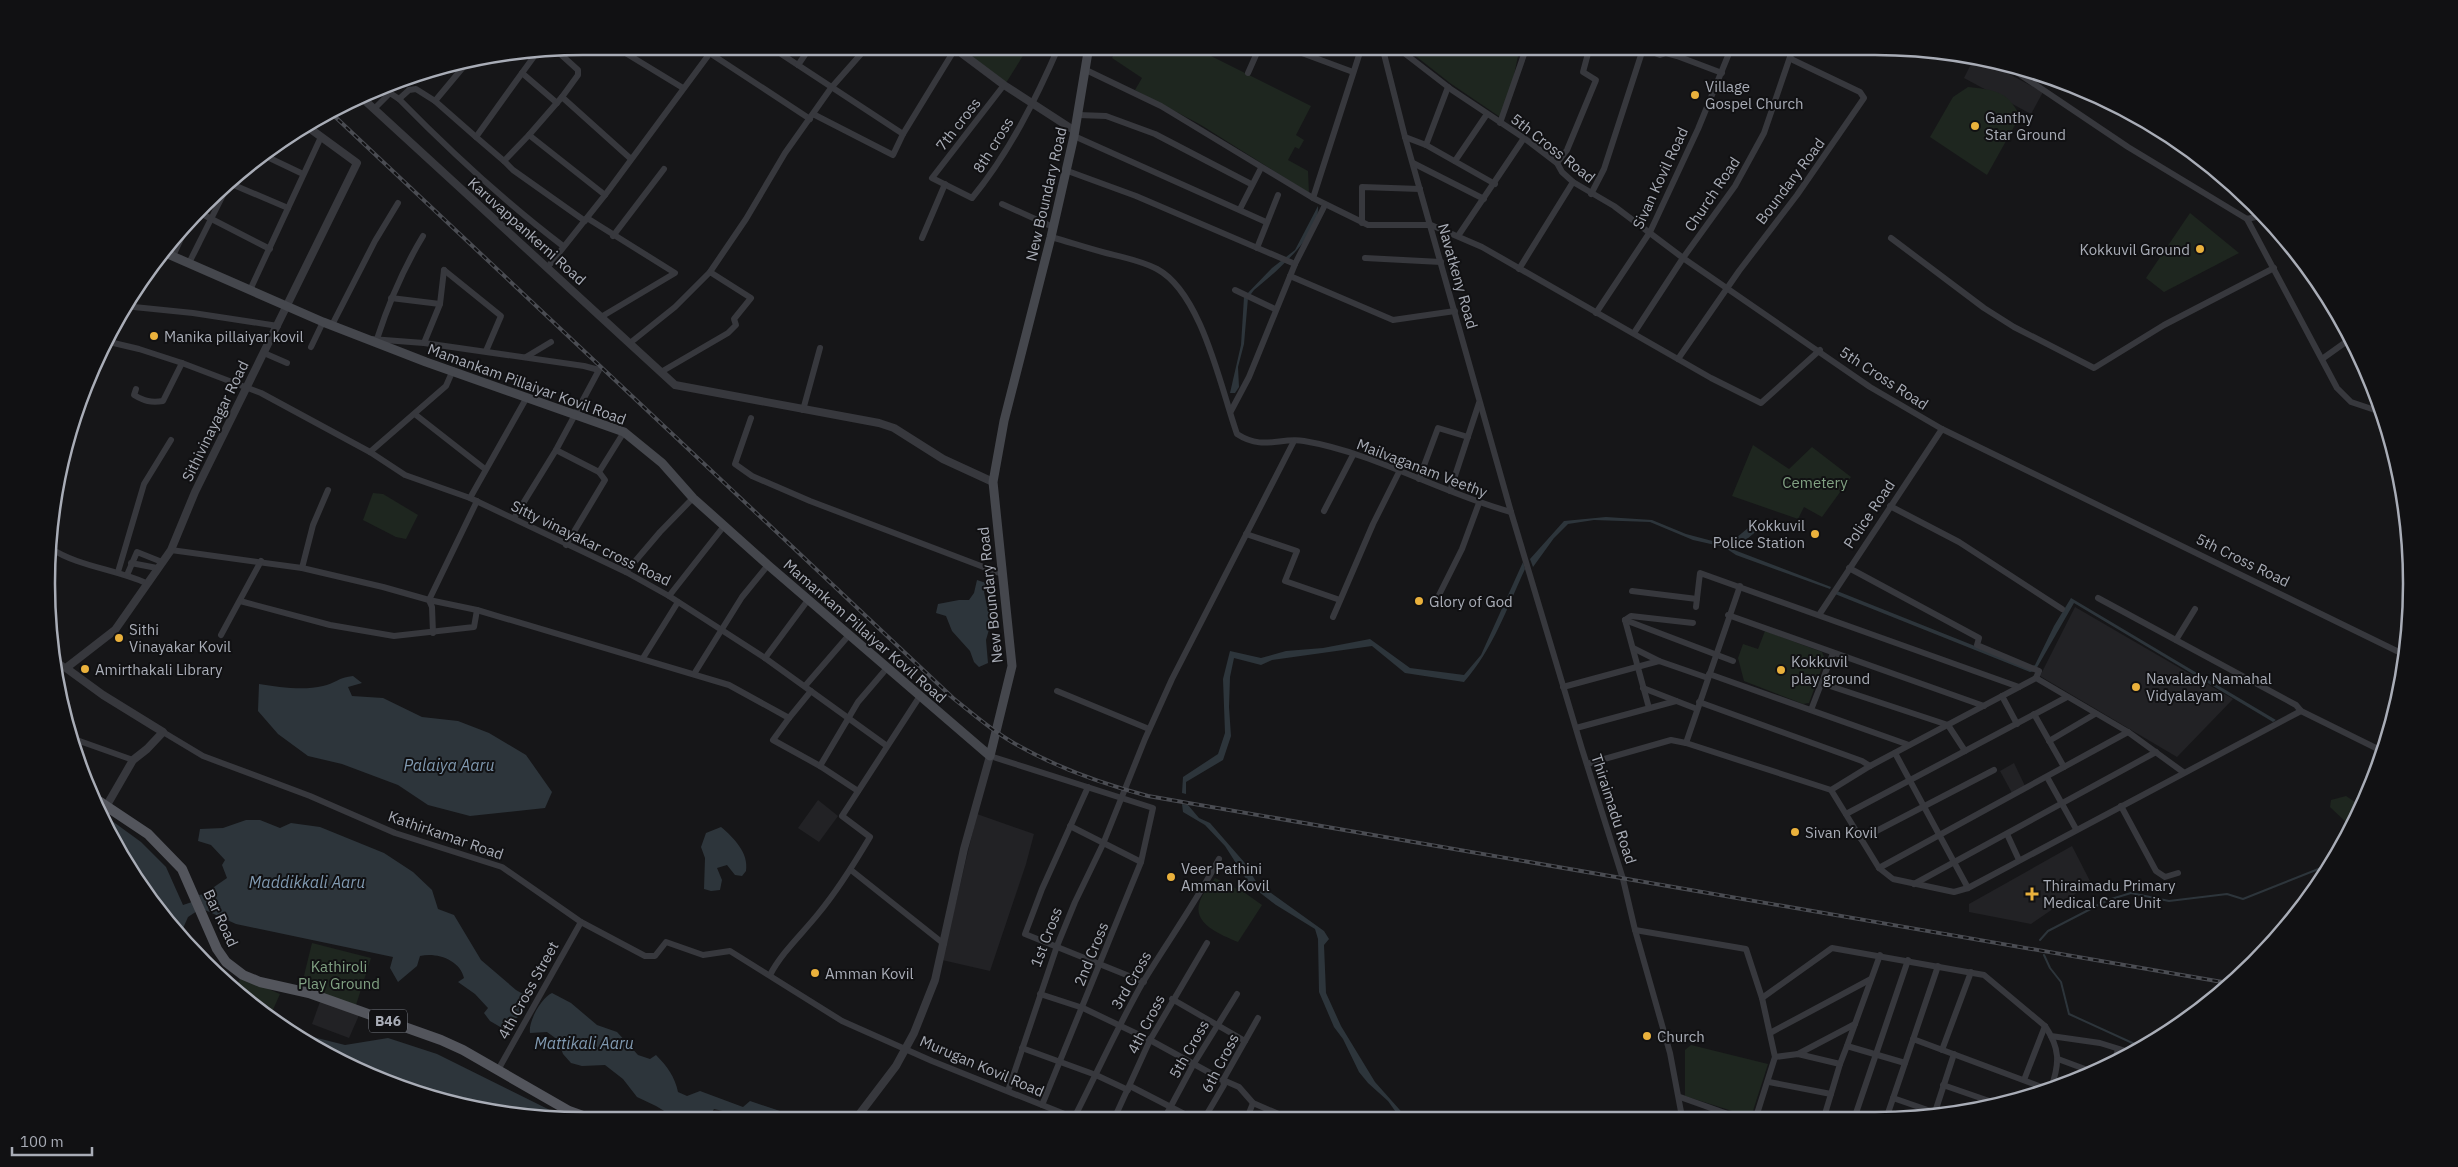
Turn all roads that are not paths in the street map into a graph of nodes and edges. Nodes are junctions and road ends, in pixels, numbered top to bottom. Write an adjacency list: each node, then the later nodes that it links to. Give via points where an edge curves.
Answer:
1 (629, 55): 34 (street)
2 (708, 55): 34 (street)
3 (713, 55): 45 (street)
4 (783, 55): 24 (street)
5 (805, 55): 24 (street)
6 (859, 55): 35 (street)
7 (950, 55): 48 (street)
8 (963, 55): 32 (street)
9 (1055, 55): 41 (street, 8th cross)
10 (1088, 55): 26 (main road, New Boundary Road)
11 (1256, 55): 29 (street)
12 (1307, 55): 27 (street)
13 (1359, 55): 27 (street)
14 (1384, 55): 53 (street, Navatkeny Road)
15 (1407, 55): 33 (street, 5th Cross Road)
16 (1525, 55): 46 (street)
17 (1588, 55): 61 (street, via 1583,72 1596,80 1567,150)
18 (1638, 55): 72 (street, via 1604,169)
19 (1673, 55): 30 (street)
20 (1729, 55): 30 (street, Sivan Kovil Road)
21 (563, 56): 36 (street, via 578,70 578,75)
22 (1790, 57): 106 (street, Church Road, via 1756,148 1725,201); 115 (street, Boundary Road, via 1860,92 1864,98)
23 (533, 58): 28 (street)
24 (798, 65): 35 (street)
25 (461, 70): 38 (street)
26 (1086, 70): 44 (main road, New Boundary Road); 62 (street, via 1162,106)
27 (1353, 72): 75 (street)
28 (522, 73): 40 (street); 52 (street)
29 (1248, 73)
30 (1722, 73): 92 (street, Sivan Kovil Road)
31 (2024, 77): 86 (street, via 2128,147)
32 (1004, 85): 41 (street); 67 (street, 7th cross, via 932,178)
33 (1448, 86): 43 (street, 5th Cross Road); 55 (street)
34 (683, 88): 57 (street)
35 (831, 88): 45 (street); 48 (street)
36 (562, 97): 40 (street); 57 (street)
37 (400, 99): 38 (street, via 409,90 416,89); 42 (street, via 390,93); 100 (street, via 522,213)
38 (435, 101): 52 (street)
39 (366, 102): 42 (street, Karuvappankerni Road)
40 (557, 103): 50 (street)
41 (1033, 105): 49 (street); 67 (street, 8th cross, via 972,198)
42 (374, 109): 110 (street, Karuvappankerni Road)
43 (1487, 114): 46 (street, 5th Cross Road); 59 (street)
44 (1078, 115): 49 (main road, New Boundary Road); 68 (street, via 1106,116 1155,134)
45 (812, 116): 48 (street, via 893,155); 113 (street)
46 (1500, 122): 54 (street, 5th Cross Road)
47 (312, 130): 51 (street)
48 (903, 134)
49 (1074, 134): 64 (main road, New Boundary Road); 82 (street)
50 (529, 135): 58 (street); 73 (street)
51 (321, 137): 65 (street); 120 (street, Sithivinayagar Road, via 357,163)
52 (476, 137): 58 (street)
53 (1405, 137): 55 (street); 60 (street, Navatkeny Road)
54 (1524, 138): 61 (street, 5th Cross Road); 69 (street)
55 (1426, 145): 59 (street)
56 (270, 158): 65 (street)
57 (631, 159): 73 (street)
58 (504, 161): 87 (street)
59 (1455, 161): 69 (street)
60 (1412, 163): 71 (street, Navatkeny Road); 77 (street)
61 (1557, 163): 66 (street, 5th Cross Road)
62 (1261, 168): 68 (street); 75 (street)
63 (664, 169): 94 (street)
64 (1065, 170): 91 (main road, New Boundary Road); 101 (street, via 1136,196)
65 (303, 174): 81 (street)
66 (1574, 182): 72 (street, 5th Cross Road); 112 (street)
67 (945, 184): 97 (street)
68 (1252, 184): 82 (street)
69 (1495, 184): 77 (street)
70 (235, 186): 81 (street)
71 (1420, 189): 89 (street, via 1362,187); 90 (street, Navatkeny Road)
72 (1592, 194): 92 (street, 5th Cross Road)
73 (605, 195): 87 (street)
74 (1278, 196): 88 (street)
75 (1313, 198): 80 (street)
76 (221, 199): 85 (street)
77 (1484, 199): 95 (street)
78 (398, 203): 127 (street)
79 (1002, 204): 91 (street)
80 (1325, 205): 89 (street); 109 (street)
81 (288, 208): 102 (street)
82 (1240, 209): 88 (street)
83 (205, 215): 85 (street)
84 (2255, 217): 86 (street)
85 (212, 219): 102 (street); 108 (street)
86 (2247, 219): 111 (street)
87 (586, 220): 94 (street); 100 (street)
88 (1266, 222): 101 (street)
89 (1362, 223): 90 (street)
90 (1431, 225): 95 (street); 107 (street, Navatkeny Road)
91 (1053, 227): 96 (main road, New Boundary Road)
92 (1650, 232): 106 (street, 5th Cross Road); 124 (street, Sivan Kovil Road)
93 (423, 236): 118 (street)
94 (613, 236): 125 (street, via 675,273)
95 (1458, 236): 112 (street)
96 (1051, 237): 154 (street, Mailvaganam Veethy, via 1135,261 1169,277 1198,319); 170 (main road, New Boundary Road, via 1004,419)
97 (922, 238)
98 (1891, 238): 111 (street, via 1984,308 2094,368 2164,325)
99 (178, 244): 104 (street)
100 (563, 246): 110 (street)
101 (1257, 248): 109 (street)
102 (270, 249): 116 (street)
103 (170, 255): 104 (main road, Mamankam Pillaiyar Kovil Road)
104 (173, 256): 108 (main road, Mamankam Pillaiyar Kovil Road)
105 (1365, 258): 107 (street)
106 (1683, 258): 115 (street, 5th Cross Road); 129 (street, Church Road)
107 (1441, 262): 123 (street, Navatkeny Road)
108 (188, 263): 116 (main road, Mamankam Pillaiyar Kovil Road)
109 (1295, 264): 114 (street)
110 (547, 268): 125 (street, Karuvappankerni Road)
111 (2274, 268): 142 (street)
112 (1519, 269): 124 (street)
113 (710, 272): 134 (street, via 675,307); 147 (street, via 751,298 734,319 736,325 728,333)
114 (1290, 276): 122 (street); 123 (street, via 1393,320)
115 (1727, 289): 138 (street, 5th Cross Road); 143 (street, Boundary Road)
116 (250, 290): 120 (main road, Mamankam Pillaiyar Kovil Road)
117 (1235, 290): 122 (street)
118 (391, 298): 119 (street); 130 (street)
119 (440, 304): 133 (street); 139 (street, via 444,270 501,316)
120 (288, 306): 126 (main road, Mamankam Pillaiyar Kovil Road); 128 (street, Sithivinayagar Road)
121 (133, 307): 128 (street)
122 (1275, 310): 154 (street, via 1249,377)
123 (1455, 312): 151 (street, Navatkeny Road)
124 (1596, 312): 129 (street)
125 (601, 317): 134 (street, Karuvappankerni Road)
126 (322, 322): 127 (main road, Mamankam Pillaiyar Kovil Road); 136 (street)
127 (332, 325): 130 (main road, Mamankam Pillaiyar Kovil Road)
128 (278, 326): 140 (street, Sithivinayagar Road)
129 (1634, 333): 143 (street)
130 (373, 339): 133 (street); 146 (main road, Mamankam Pillaiyar Kovil Road, via 426,362)
131 (551, 342): 141 (street)
132 (114, 343): 144 (street)
133 (424, 343): 139 (street)
134 (630, 343): 147 (street, Karuvappankerni Road)
135 (2345, 343): 142 (street)
136 (311, 347)
137 (820, 348): 153 (street)
138 (1820, 350): 143 (street, via 1760,403); 158 (street, 5th Cross Road, via 1870,387)
139 (486, 352): 141 (street)
140 (264, 353): 145 (street); 148 (street, Sithivinayagar Road)
141 (526, 357): 155 (street, via 599,370)
142 (2322, 358): 152 (street, via 2342,394 2351,402)
143 (1678, 359)
144 (182, 363): 148 (street); 149 (street, via 163,401 143,400 134,395)
145 (287, 363)
146 (454, 370): 150 (main road, Mamankam Pillaiyar Kovil Road); 156 (street, via 446,386)
147 (661, 372): 153 (street, Karuvappankerni Road, via 675,385)
148 (246, 388): 164 (street, Sitty vinayakar cross Road); 183 (street, Sithivinayagar Road, via 195,492)
149 (136, 389)
150 (527, 397): 155 (main road, Mamankam Pillaiyar Kovil Road); 166 (street)
151 (1480, 402): 160 (street); 178 (street, Navatkeny Road)
152 (2373, 409)
153 (803, 410): 170 (street, via 894,428 943,459)
154 (1231, 411): 162 (street, Mailvaganam Veethy, via 1237,434 1243,438 1273,444)
155 (576, 414): 159 (main road, Mamankam Pillaiyar Kovil Road); 163 (street)
156 (416, 415): 164 (street, via 392,431); 166 (street)
157 (751, 418): 193 (street, via 735,464 752,476)
158 (1942, 429): 176 (street, Police Road); 222 (street, 5th Cross Road)
159 (624, 432): 167 (street); 173 (main road, Mamankam Pillaiyar Kovil Road, via 662,463)
160 (1468, 437): 169 (street, via 1438,428); 172 (street)
161 (171, 440): 191 (street, via 144,484)
162 (1294, 440): 165 (street, Mailvaganam Veethy); 181 (street, 1st Cross)
163 (556, 450): 167 (street); 179 (street)
164 (370, 452): 174 (street, Sitty vinayakar cross Road, via 405,475)
165 (1353, 455): 168 (street, Mailvaganam Veethy, via 1377,461); 177 (street)
166 (485, 469): 174 (street)
167 (599, 472): 182 (street, via 604,480)
168 (1399, 472): 169 (street, Mailvaganam Veethy); 203 (street)
169 (1419, 479): 172 (street, Mailvaganam Veethy)
170 (993, 482): 193 (main road, New Boundary Road)
171 (328, 490): 189 (street, via 313,525)
172 (1450, 491): 175 (street, Mailvaganam Veethy)
173 (693, 498): 180 (main road, Mamankam Pillaiyar Kovil Road); 192 (street)
174 (474, 500): 179 (street, Sitty vinayakar cross Road); 201 (street)
175 (1478, 503): 178 (street, Mailvaganam Veethy); 205 (street, via 1462,549)
176 (1890, 506): 190 (street, Police Road); 208 (street, via 1959,542)
177 (1324, 511)
178 (1510, 512): 238 (street, Thiraimadu Road)
179 (514, 518): 182 (street, Sitty vinayakar cross Road)
180 (724, 526): 188 (main road, Mamankam Pillaiyar Kovil Road); 198 (street)
181 (1246, 534): 203 (street, via 1297,552 1285,581); 260 (street, 1st Cross)
182 (566, 545): 192 (street, Sitty vinayakar cross Road)
183 (171, 550): 185 (street); 187 (street, Sithivinayagar Road)
184 (56, 552): 191 (street, via 65,558)
185 (261, 562): 189 (street); 204 (street)
186 (131, 563): 187 (street); 187 (street, via 137,552); 194 (street)
187 (159, 565): 195 (street, Sithivinayagar Road)
188 (768, 565): 202 (main road, Mamankam Pillaiyar Kovil Road); 216 (street, via 742,597)
189 (302, 568): 201 (street)
190 (1849, 568): 212 (street, Police Road); 235 (street, via 1980,638 1977,645 2039,671)
191 (118, 572): 194 (street)
192 (626, 572): 198 (street, Sitty vinayakar cross Road)
193 (1002, 574): 272 (main road, New Boundary Road, via 1012,666)
194 (127, 575): 195 (street)
195 (146, 583): 231 (street, Sithivinayagar Road, via 115,630)
196 (1740, 586): 200 (street, via 1700,573); 211 (street); 212 (street)
197 (1632, 591): 200 (street)
198 (669, 596): 206 (street, Sitty vinayakar cross Road)
199 (2098, 598): 220 (street)
200 (1697, 599): 207 (street)
201 (429, 600): 210 (street); 217 (street)
202 (808, 600): 219 (main road, Mamankam Pillaiyar Kovil Road); 226 (street)
203 (1340, 600): 213 (street)
204 (240, 601): 217 (street, via 330,625 394,636); 218 (street)
205 (1436, 601)
206 (678, 602): 216 (street, Sitty vinayakar cross Road); 225 (street)
207 (1696, 607)
208 (2062, 608)
209 (2195, 608): 220 (street)
210 (478, 610): 217 (street, via 474,627); 225 (street)
211 (1728, 615): 223 (street); 224 (street)
212 (1819, 615): 239 (street)
213 (1333, 617)
214 (1625, 620): 215 (street, via 1631,616); 221 (street); 224 (street)
215 (1694, 623)
216 (722, 630): 226 (street, Sitty vinayakar cross Road); 233 (street)
217 (432, 632)
218 (221, 635)
219 (849, 635): 232 (main road, Mamankam Pillaiyar Kovil Road); 237 (street)
220 (2176, 640): 252 (street)
221 (1632, 648): 227 (street); 230 (street)
222 (2398, 651)
223 (1833, 653): 236 (street); 248 (street)
224 (1715, 656): 228 (street); 234 (street)
225 (643, 658): 233 (street)
226 (765, 658): 237 (street, Sitty vinayakar cross Road)
227 (1659, 661): 230 (street); 234 (street)
228 (1733, 662)
229 (62, 665): 231 (street, Kathirkamar Road)
230 (1638, 666): 238 (street); 240 (street)
231 (66, 668): 261 (street, Kathirkamar Road)
232 (887, 668): 243 (main road, Mamankam Pillaiyar Kovil Road); 256 (street, via 858,702)
233 (694, 674): 255 (street, via 728,686)
234 (1708, 676): 247 (street); 251 (street)
235 (2036, 678): 239 (street); 245 (street)
236 (1821, 683): 251 (street); 258 (street)
237 (805, 686): 241 (street, Sitty vinayakar cross Road)
238 (1563, 687): 259 (street, Thiraimadu Road)
239 (2019, 687): 244 (street)
240 (1644, 688): 246 (street); 249 (street)
241 (812, 691): 255 (street); 256 (street, Sitty vinayakar cross Road)
242 (1057, 691): 260 (street)
243 (920, 696): 267 (street); 272 (main road, Mamankam Pillaiyar Kovil Road)
244 (2002, 696): 248 (street); 257 (street)
245 (2067, 697): 253 (street); 254 (street)
246 (1676, 701): 249 (street); 250 (street)
247 (1699, 702): 250 (street); 276 (street)
248 (1984, 706): 258 (street)
249 (1649, 708): 259 (street)
250 (1697, 709): 265 (street)
251 (1810, 710): 266 (street)
252 (2301, 710): 268 (street); 279 (street)
253 (2034, 714): 257 (street); 264 (street)
254 (2095, 714): 262 (street); 264 (street)
255 (790, 718): 275 (street, via 773,740)
256 (849, 718): 267 (street, Sitty vinayakar cross Road); 275 (street)
257 (2017, 724): 269 (street)
258 (1948, 725): 266 (street); 269 (street)
259 (1576, 728): 274 (street, Thiraimadu Road)
260 (1149, 729): 285 (street, 1st Cross)
261 (163, 732): 273 (street); 307 (street, Kathirkamar Road, via 208,758 310,796 395,833 502,867)
262 (2128, 732): 270 (street); 277 (street)
263 (79, 741): 273 (street)
264 (2049, 741): 277 (street)
265 (1686, 743): 274 (street, via 1671,740); 284 (street)
266 (1909, 745): 271 (street)
267 (887, 746): 283 (street)
268 (2376, 748)
269 (1965, 751): 281 (street)
270 (2156, 752): 279 (street); 287 (street)
271 (1895, 754): 276 (street); 281 (street)
272 (990, 756): 282 (street); 309 (street, New Boundary Road, via 964,849)
273 (133, 760): 288 (street)
274 (1587, 764): 308 (street, Thiraimadu Road, via 1623,879)
275 (820, 766): 283 (street)
276 (1870, 766): 284 (street)
277 (2064, 767): 280 (street)
278 (1994, 770): 290 (street)
279 (2183, 772): 289 (street)
280 (2046, 777): 287 (street); 294 (street)
281 (1909, 781): 290 (street); 291 (street)
282 (1088, 787): 285 (street); 292 (street, 1st Cross)
283 (858, 790): 303 (street, via 842,816 870,837)
284 (1831, 790): 291 (street)
285 (1121, 797): 297 (street, 1st Cross); 300 (street, 2nd Cross, via 1153,808)
286 (103, 803): 288 (main road, Bar Road / B46)
287 (2062, 804): 293 (street); 295 (street)
288 (107, 805): 352 (main road, Bar Road / B46, via 162,846 182,869 217,949 226,962 243,975 309,993 441,1040)
289 (2121, 806): 293 (street); 304 (street, via 2156,871 2165,877)
290 (1923, 808): 294 (street); 296 (street)
291 (1846, 814): 296 (street)
292 (1070, 826): 297 (street); 311 (street, 1st Cross, via 1025,934)
293 (2076, 829): 299 (street)
294 (1938, 834): 301 (street); 302 (street)
295 (2007, 834): 299 (street); 301 (street)
296 (1861, 839): 302 (street)
297 (1103, 844): 300 (street); 311 (street, 1st Cross)
298 (1219, 859): 319 (street, 3rd Cross)
299 (2020, 860): 306 (street)
300 (1141, 862): 314 (street, 2nd Cross)
301 (1953, 862): 305 (street); 306 (street)
302 (1879, 868): 305 (street, via 1893,879)
303 (851, 870): 309 (street); 317 (street)
304 (2178, 873)
305 (1914, 884): 306 (street, via 1954,892)
306 (1968, 888)
307 (581, 922): 317 (street, Kathirkamar Road, via 646,956 655,956 666,942 703,955 730,951); 352 (street, 4th Cross Street)
308 (1635, 930): 322 (street, via 1746,949); 363 (street, Thiraimadu Road)
309 (944, 944): 336 (street, New Boundary Road, via 935,980)
310 (1207, 944): 323 (street, 4th Cross)
311 (1057, 946): 314 (street); 320 (street, 1st Cross)
312 (1880, 955): 313 (street); 318 (street); 322 (street, via 1832,948)
313 (1908, 960): 315 (street); 343 (street)
314 (1100, 964): 319 (street); 324 (street, 2nd Cross)
315 (1938, 966): 316 (street); 332 (street)
316 (1971, 972): 329 (street, via 1984,975); 339 (street)
317 (770, 975): 336 (street, Kathirkamar Road, via 842,1021)
318 (1871, 979): 327 (street); 330 (street)
319 (1144, 982): 328 (street, 3rd Cross)
320 (1040, 994): 324 (street); 337 (street, 1st Cross)
321 (1237, 994): 326 (street, 5th Cross)
322 (1762, 998): 330 (street)
323 (1172, 999): 326 (street); 333 (street, 4th Cross)
324 (1084, 1008): 328 (street); 347 (street, 2nd Cross)
325 (1258, 1018): 334 (street, 6th Cross)
326 (1218, 1024): 334 (street); 350 (street, 5th Cross)
327 (1855, 1024): 335 (street); 342 (street)
328 (1119, 1025): 333 (street); 353 (street, 3rd Cross)
329 (2045, 1026): 331 (street); 355 (street)
330 (1770, 1032): 345 (street)
331 (2051, 1036): 338 (street); 346 (street)
332 (1913, 1039): 339 (street); 349 (street)
333 (1150, 1040): 350 (street); 360 (street, 4th Cross)
334 (1244, 1041): 354 (street, 6th Cross)
335 (1847, 1046): 343 (street); 348 (street)
336 (906, 1048): 361 (street, Murugan Kovil Road); 372 (street, New Boundary Road)
337 (1022, 1048): 347 (street); 361 (street, 1st Cross)
338 (2118, 1048): 340 (street); 341 (street)
339 (1942, 1050): 344 (street)
340 (2122, 1050)
341 (2117, 1052)
342 (1798, 1054): 345 (street); 348 (street)
343 (1877, 1054): 349 (street); 385 (street)
344 (1954, 1054): 355 (street); 358 (street)
345 (1775, 1057): 357 (street)
346 (2058, 1059): 351 (street); 356 (street)
347 (1061, 1061): 353 (street); 367 (street, 2nd Cross)
348 (1840, 1064): 362 (street)
349 (1905, 1064): 364 (street)
350 (1193, 1065): 354 (street); 368 (street, 5th Cross)
351 (2084, 1068)
352 (498, 1070): 371 (main road, Bar Road / B46)
353 (1096, 1075): 360 (street); 374 (street, 3rd Cross)
354 (1223, 1080): 366 (street, via 1239,1087); 378 (street, 6th Cross, via 1224,1085)
355 (2024, 1080): 359 (street)
356 (2054, 1080)
357 (1769, 1082): 362 (street); 383 (street)
358 (1943, 1085): 365 (street); 369 (street)
359 (2038, 1086)
360 (1129, 1088): 368 (street); 375 (street, 4th Cross)
361 (1008, 1092): 367 (street, Murugan Kovil Road)
362 (1831, 1094): 384 (street)
363 (1680, 1097): 381 (street, Thiraimadu Road); 382 (street)
364 (1893, 1098): 370 (street); 386 (street)
365 (1986, 1100)
366 (1252, 1103): 379 (street); 380 (street)
367 (1042, 1105): 373 (street, Murugan Kovil Road)
368 (1170, 1107): 376 (street, 5th Cross); 377 (street)
369 (1936, 1108)
370 (1926, 1109)
371 (571, 1112)
372 (861, 1112)
373 (1059, 1112)
374 (1079, 1112)
375 (1117, 1112)
376 (1168, 1112)
377 (1180, 1112)
378 (1208, 1112)
379 (1249, 1112)
380 (1271, 1112)
381 (1682, 1112)
382 (1722, 1112)
383 (1758, 1112)
384 (1825, 1112)
385 (1856, 1112)
386 (1888, 1112)

